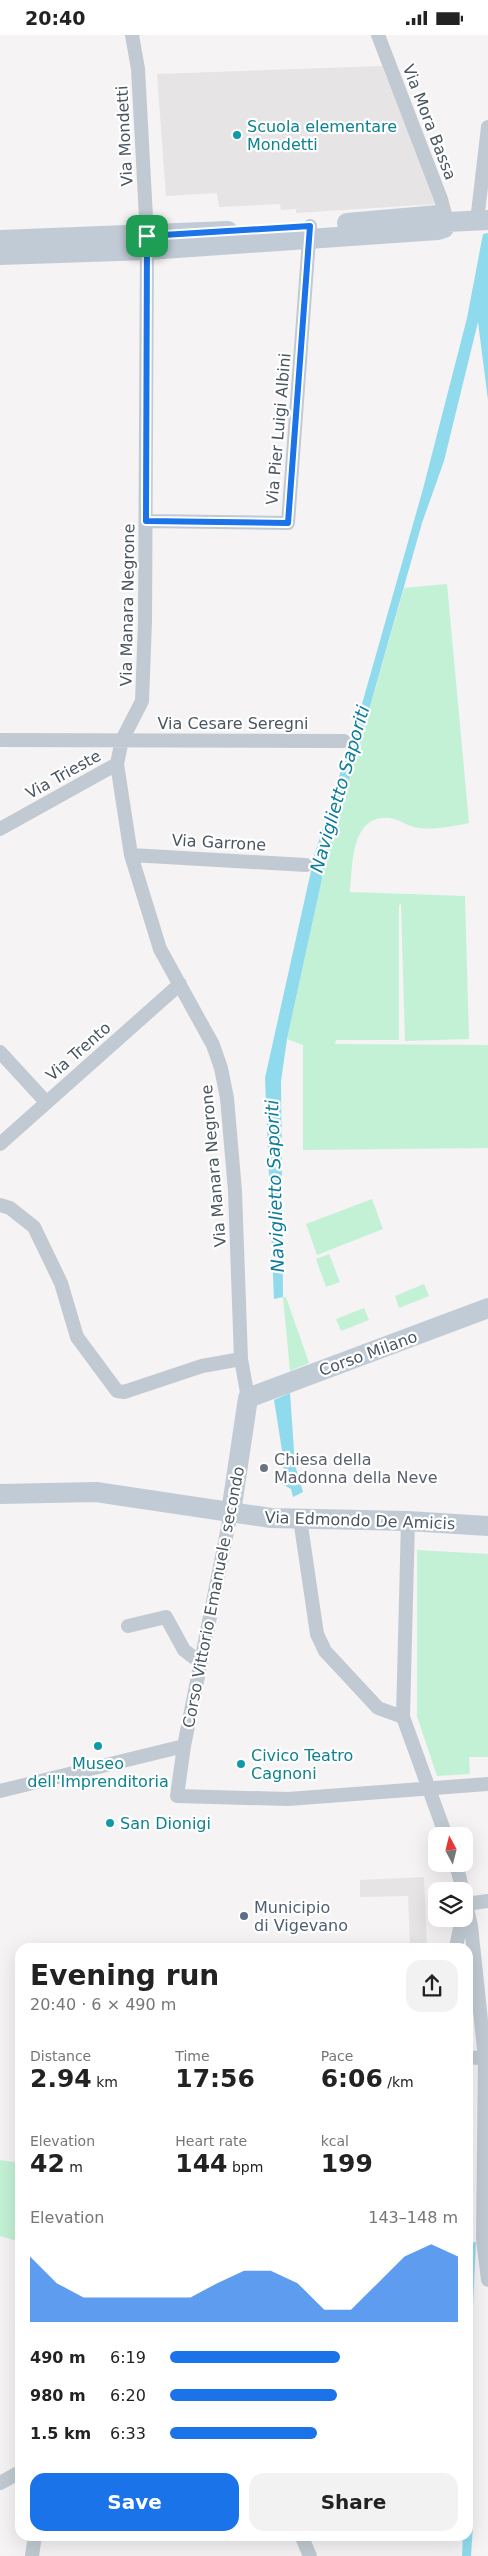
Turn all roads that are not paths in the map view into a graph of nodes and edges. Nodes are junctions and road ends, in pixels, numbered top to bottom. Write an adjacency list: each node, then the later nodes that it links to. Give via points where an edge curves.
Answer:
1 (132, 35): 8 (street, Via Mondetti, via 138,69)
2 (378, 35): 5 (street, Via Mora Bassa, via 441,199)
3 (488, 127): 4 (street)
4 (483, 220): 5 (street)
5 (446, 222): 6 (street, via 438,215)
6 (310, 232): 8 (street); 10 (street, Via Pier Luigi Albini, via 288,523)
7 (0, 240): 8 (street)
8 (148, 243): 9 (street); 10 (street, Via Manara Negrone)
9 (0, 255)
10 (146, 521): 12 (street, Via Manara Negrone, via 142,701)
11 (0, 740): 12 (street, Via Cesare Seregni)
12 (122, 740): 13 (street, Via Cesare Seregni); 14 (street, Via Manara Negrone)
13 (344, 741)
14 (117, 764): 15 (street, Via Trieste); 16 (street, Via Manara Negrone)
15 (0, 829)
16 (131, 855): 17 (street, Via Garrone); 18 (street, Via Manara Negrone, via 160,949)
17 (306, 865)
18 (180, 985): 20 (street, Via Trento); 24 (street, Via Manara Negrone, via 213,1045 226,1098 235,1191)
19 (0, 1051): 20 (street)
20 (46, 1102): 21 (street, Via Trento)
21 (0, 1144)
22 (0, 1205): 24 (street, via 10,1208 34,1227 61,1283 77,1337 117,1391 124,1392 202,1366)
23 (488, 1308): 25 (street, Corso Milano)
24 (241, 1359): 25 (street, Via Manara Negrone)
25 (248, 1398): 27 (street, Corso Vittorio Emanuele secondo)
26 (0, 1494): 27 (street, Via Edmondo De Amicis, via 96,1493)
27 (231, 1512): 28 (street, Via Edmondo De Amicis); 32 (street, Corso Vittorio Emanuele secondo)
28 (300, 1519): 29 (street, Via Edmondo De Amicis); 33 (street, via 317,1634 325,1651 378,1708)
29 (408, 1521): 30 (street, Via Edmondo De Amicis); 33 (street)
30 (488, 1526)
31 (128, 1625): 32 (street, via 166,1617 184,1650)
32 (201, 1663): 34 (street, Corso Vittorio Emanuele secondo)
33 (403, 1717): 36 (street)
34 (184, 1746): 36 (street, Corso Vittorio Emanuele secondo, via 177,1796 288,1799); 37 (street)
35 (488, 1784): 36 (street)
36 (429, 1788): 38 (street)
37 (0, 1791)
38 (443, 1827)
39 (488, 1901): 40 (street)
40 (473, 1904)
41 (460, 1927): 43 (street)
42 (471, 1927): 44 (street)
43 (457, 1943)
44 (473, 1943)
45 (473, 1944): 46 (street)
46 (486, 2058): 47 (street); 48 (street, via 483,2239)
47 (473, 2059)
48 (488, 2279)
49 (15, 2475): 50 (street)
50 (0, 2483)
51 (33, 2541): 53 (street)
52 (304, 2541): 54 (street)
53 (32, 2556)
54 (310, 2556)

